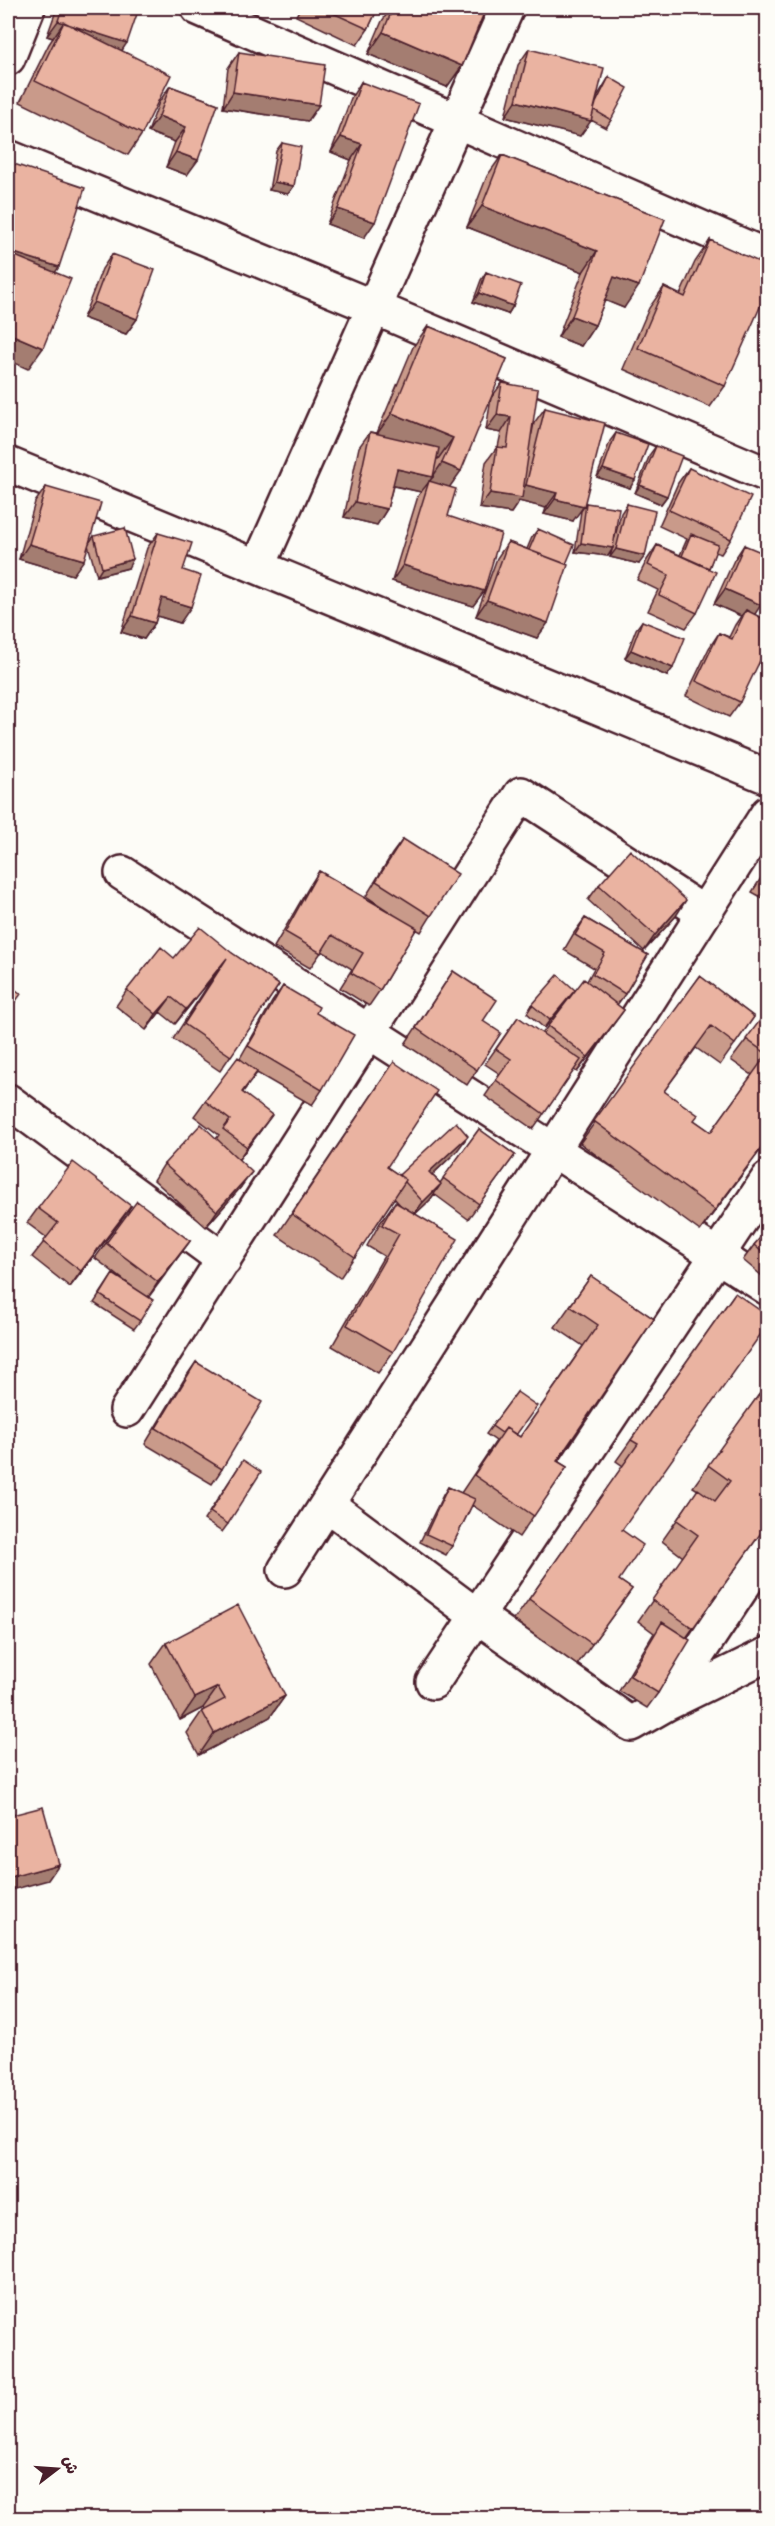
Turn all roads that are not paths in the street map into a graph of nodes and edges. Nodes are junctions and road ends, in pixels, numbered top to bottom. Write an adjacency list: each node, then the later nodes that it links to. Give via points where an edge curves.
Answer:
1 (28, 8): 4 (street)
2 (198, 8): 5 (street)
3 (507, 8): 5 (street)
4 (8, 58)
5 (457, 120): 7 (street); 8 (street)
6 (8, 157): 8 (street)
7 (768, 257)
8 (373, 307): 10 (street); 11 (street)
9 (8, 464): 11 (street)
10 (768, 475)
11 (258, 567): 12 (street)
12 (768, 777)
13 (768, 813): 15 (street)
14 (122, 873): 16 (street)
15 (704, 913): 16 (street, via 521,794); 18 (street)
16 (369, 1032): 18 (street); 21 (street)
17 (8, 1101): 21 (street)
18 (552, 1150): 20 (street); 24 (street)
19 (768, 1179): 20 (street)
20 (717, 1256): 22 (street); 27 (street)
21 (224, 1260): 23 (street)
22 (768, 1288)
23 (127, 1410)
24 (327, 1504): 26 (street); 27 (street)
25 (768, 1548): 30 (street)
26 (285, 1570)
27 (477, 1616): 29 (street); 30 (street, via 631,1724)
28 (768, 1654): 30 (street)
29 (433, 1682)
30 (666, 1704)

